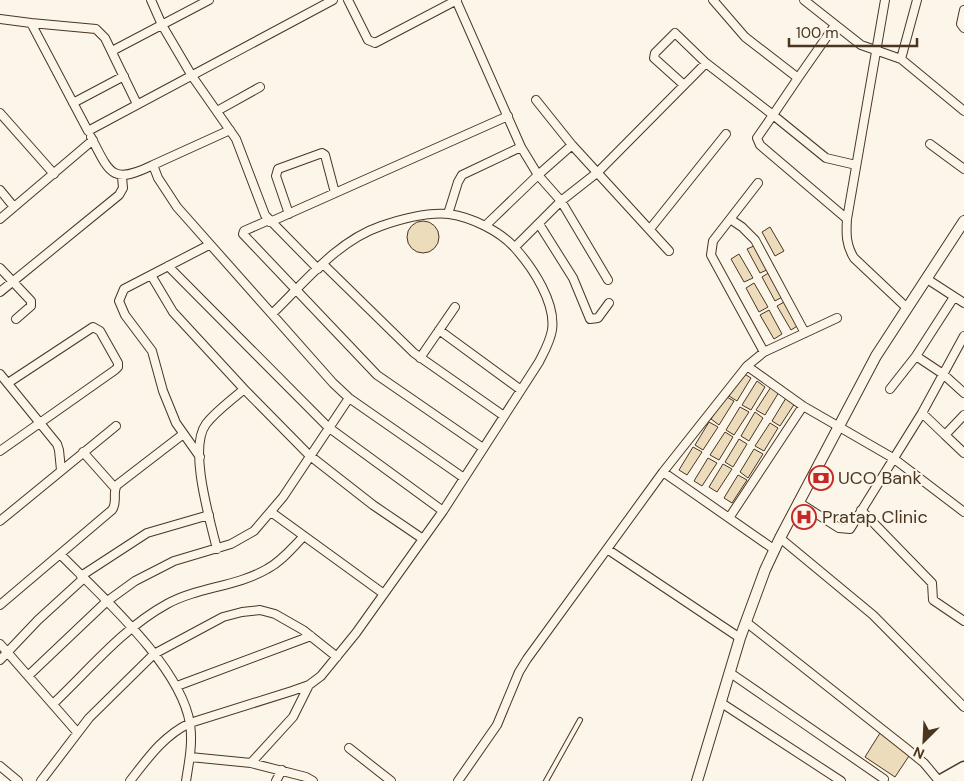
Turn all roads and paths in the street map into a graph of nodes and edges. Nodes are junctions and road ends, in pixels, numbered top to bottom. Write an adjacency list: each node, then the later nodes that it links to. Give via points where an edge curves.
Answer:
1 (152, 0): 14 (street)
2 (209, 0): 14 (street)
3 (333, 0): 21 (street)
4 (348, 0): 5 (street, via 368,40 375,43)
5 (456, 0): 32 (street)
6 (713, 0): 22 (street, via 745,37)
7 (804, 0): 13 (street)
8 (885, 0): 17 (street)
9 (917, 0): 18 (street)
10 (964, 10): 15 (street, via 961,16)
11 (0, 19): 12 (street)
12 (31, 23): 16 (street, via 96,29); 26 (street)
13 (835, 25): 17 (street); 22 (street)
14 (162, 26): 16 (street); 21 (street)
15 (964, 28)
16 (112, 51): 20 (street)
17 (876, 51): 18 (street); 40 (street)
18 (901, 59): 29 (street)
19 (706, 64): 23 (street); 23 (street, via 678,35 672,35 654,58); 31 (street)
20 (124, 76): 26 (street); 27 (street)
21 (192, 76): 27 (street); 28 (street)
22 (798, 78): 31 (street)
23 (684, 85): 43 (street)
24 (260, 87): 28 (street)
25 (536, 100): 38 (street)
26 (73, 103): 34 (street)
27 (138, 104): 34 (street)
28 (217, 111): 33 (street)
29 (964, 111)
30 (0, 113): 44 (street)
31 (773, 115): 40 (street, via 826,158); 55 (street, via 757,138 760,145)
32 (508, 116): 39 (street); 49 (street)
33 (230, 130): 41 (street); 57 (street)
34 (88, 131): 36 (street)
35 (726, 134): 61 (street)
36 (93, 140): 44 (street); 46 (street, via 105,164)
37 (930, 144): 42 (street)
38 (572, 145): 43 (street); 45 (street)
39 (521, 147): 45 (street); 53 (street, via 462,175)
40 (856, 164): 55 (street)
41 (153, 165): 46 (street); 62 (street, via 176,207)
42 (964, 169)
43 (598, 172): 50 (street); 61 (street)
44 (54, 174): 51 (street)
45 (538, 175): 50 (street); 60 (street)
46 (122, 177): 71 (street, via 123,188 119,195)
47 (758, 184): 56 (street)
48 (0, 190): 51 (street)
49 (336, 193): 52 (street); 52 (street, via 326,155 322,153 278,169 276,176)
50 (561, 201): 59 (street); 70 (street)
51 (14, 207): 54 (street)
52 (289, 214): 57 (street)
53 (448, 214): 60 (street); 66 (street, via 428,215 382,226 358,236)
54 (0, 219)
55 (847, 219): 78 (street, via 848,250)
56 (730, 220): 83 (street, via 755,240); 85 (street, via 713,241 711,255)
57 (269, 221): 66 (street); 72 (street, via 243,234)
58 (964, 221): 69 (street)
59 (539, 224): 63 (street); 75 (street, via 572,278 590,319 598,318)
60 (485, 226): 63 (street)
61 (650, 229): 64 (street)
62 (209, 245): 65 (street); 79 (street)
63 (515, 247): 94 (street, via 545,296 552,329 549,341)
64 (668, 251)
65 (168, 266): 68 (street); 104 (street)
66 (321, 267): 72 (street); 87 (street)
67 (0, 268): 71 (street)
68 (151, 275): 93 (street, via 173,312); 105 (street, via 124,289 119,301 125,315 152,351 163,391)
69 (927, 279): 74 (street); 78 (street)
70 (608, 280)
71 (12, 282): 73 (street); 81 (street, via 31,301 31,306)
72 (297, 289): 79 (street); 107 (street, via 377,375)
73 (0, 292)
74 (954, 297): 76 (street); 86 (street)
75 (609, 302)
76 (964, 303)
77 (456, 307): 82 (street)
78 (907, 308): 103 (street, via 876,356)
79 (272, 314): 96 (street)
80 (837, 318): 83 (street)
81 (16, 319)
82 (439, 330): 87 (street); 94 (street)
83 (804, 333): 85 (street)
84 (964, 336): 90 (street)
85 (764, 352): 88 (street)
86 (916, 356): 90 (street); 92 (street)
87 (420, 358): 100 (street)
88 (747, 366): 97 (street); 115 (street)
89 (0, 374): 91 (street)
90 (943, 374): 95 (street); 98 (street)
91 (8, 383): 101 (street); 101 (street, via 88,328 93,326 100,331 118,367)
92 (890, 389)
93 (244, 390): 111 (street); 112 (street, via 206,424 200,439)
94 (521, 390): 100 (street)
95 (964, 393)
96 (349, 398): 104 (street); 116 (street)
97 (803, 406): 103 (street); 124 (street)
98 (922, 413): 106 (street); 113 (street)
99 (964, 415): 106 (street)
100 (504, 416): 107 (street)
101 (40, 422): 108 (street); 114 (street, via 59,450)
102 (116, 426): 109 (street)
103 (839, 426): 113 (street); 118 (street)
104 (328, 427): 111 (street); 121 (street)
105 (182, 435): 112 (street); 117 (street)
106 (945, 435): 110 (street)
107 (483, 448): 116 (street)
108 (0, 451)
109 (83, 452): 114 (street); 117 (street)
110 (964, 453)
111 (309, 455): 122 (street); 128 (street)
112 (200, 457): 123 (street)
113 (893, 458): 119 (street); 120 (street)
114 (60, 470): 125 (street)
115 (663, 472): 124 (street); 130 (street)
116 (464, 478): 121 (street)
117 (115, 488): 132 (street, via 112,510)
118 (798, 502): 120 (street, via 846,530 854,524); 127 (street)
119 (963, 508)
120 (861, 510): 138 (street, via 932,583 935,602)
121 (443, 511): 128 (street)
122 (271, 512): 126 (street); 129 (street, via 254,532)
123 (209, 515): 129 (street); 133 (street, via 147,532)
124 (729, 518): 131 (street)
125 (0, 521)
126 (304, 536): 134 (street); 140 (street, via 268,569 176,600)
127 (780, 538): 131 (street); 154 (street, via 873,615)
128 (423, 539): 134 (street)
129 (217, 549): 135 (street, via 161,566)
130 (607, 549): 142 (street); 173 (street, via 518,672 496,726)
131 (775, 550): 139 (street)
132 (60, 554): 133 (street); 136 (street)
133 (83, 577): 135 (street); 144 (street)
134 (384, 594): 146 (street)
135 (106, 602): 140 (street); 149 (street)
136 (0, 605)
137 (964, 610): 138 (street)
138 (962, 619)
139 (746, 622): 142 (street); 177 (street, via 907,749)
140 (132, 629): 145 (street); 153 (street)
141 (311, 636): 145 (street, via 289,620 274,614 260,610 242,612 208,623); 146 (street); 151 (street)
142 (740, 638): 148 (street)
143 (0, 644): 144 (street)
144 (6, 652): 147 (street); 149 (street)
145 (154, 654): 151 (street); 157 (street)
146 (336, 657): 150 (street)
147 (0, 660)
148 (729, 672): 152 (street); 164 (street)
149 (28, 676): 153 (street)
150 (310, 685): 156 (street); 160 (street, via 293,717)
151 (177, 686): 156 (street)
152 (720, 702): 175 (street); 176 (street)
153 (53, 704): 157 (street)
154 (964, 707)
155 (580, 720): 174 (lane)
156 (190, 723): 159 (street); 168 (street, via 162,740)
157 (77, 732): 167 (street)
158 (349, 748): 172 (street)
159 (190, 757): 160 (street); 169 (street)
160 (251, 763): 163 (street)
161 (0, 766): 166 (street)
162 (964, 768): 177 (highway)
163 (282, 770): 170 (street); 171 (street)
164 (884, 779)
165 (964, 779): 178 (highway)
166 (18, 781)
167 (41, 781)
168 (130, 781)
169 (186, 781)
170 (276, 781)
171 (313, 781)
172 (391, 781)
173 (458, 781)
174 (546, 781)
175 (697, 781)
176 (841, 781)
177 (940, 781)
178 (960, 781)

